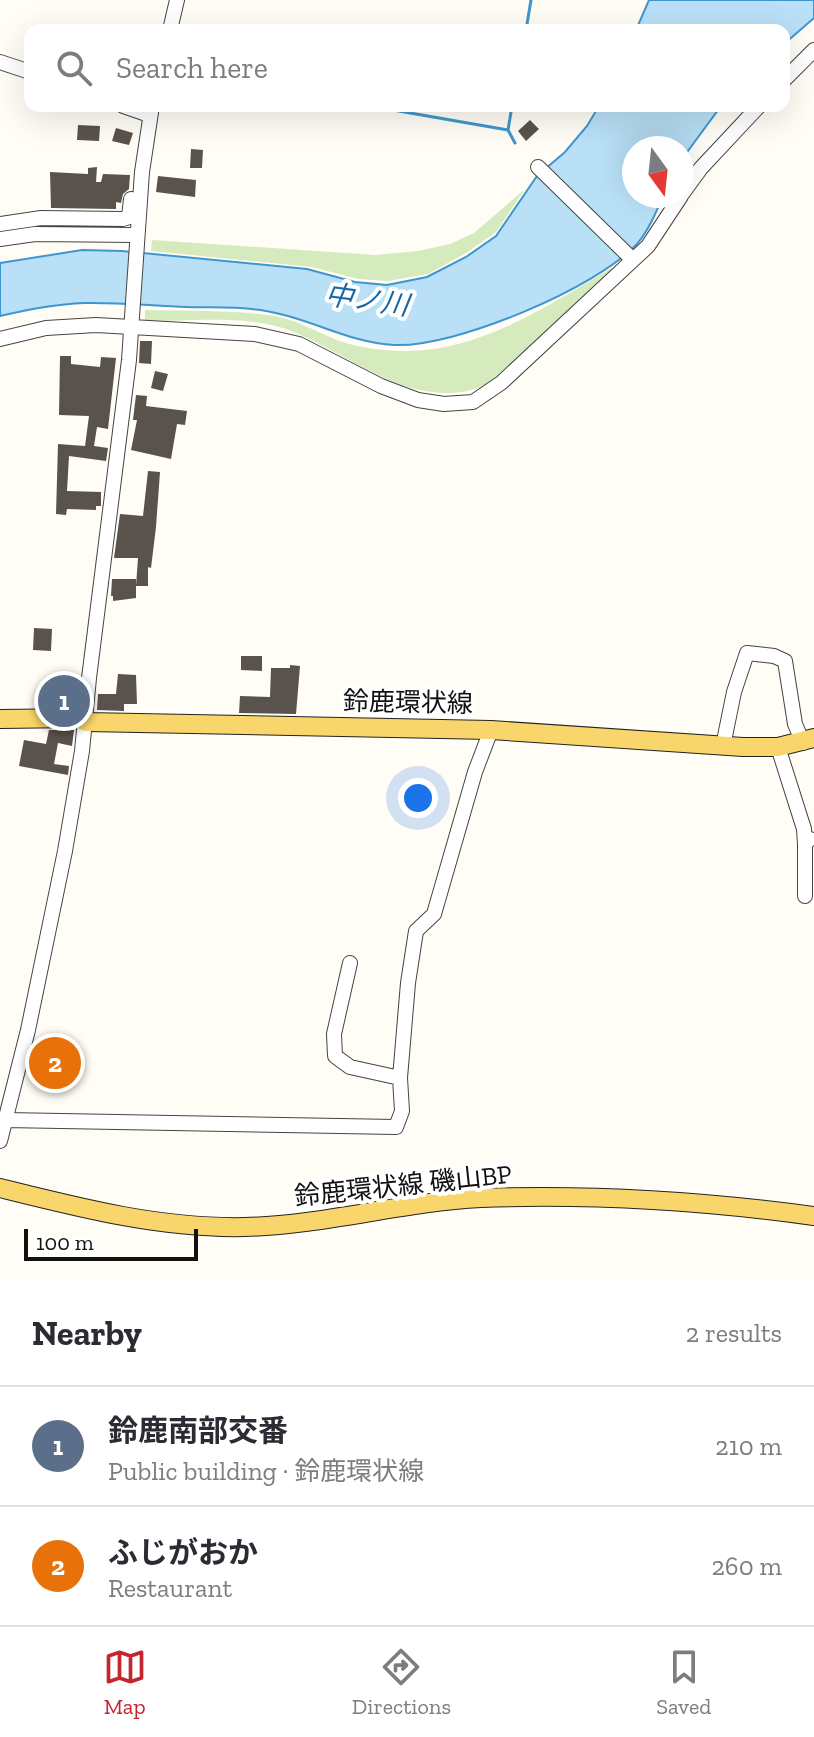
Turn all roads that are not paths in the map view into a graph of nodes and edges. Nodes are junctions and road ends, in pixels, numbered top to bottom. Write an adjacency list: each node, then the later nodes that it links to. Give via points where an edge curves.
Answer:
1 (177, 0): 2 (street)
2 (171, 24)
3 (814, 50): 6 (street)
4 (0, 62): 5 (street)
5 (24, 70)
6 (790, 74)
7 (148, 112): 13 (street, via 129,217)
8 (148, 112): 15 (street)
9 (753, 112): 11 (street)
10 (538, 167): 16 (street)
11 (694, 177)
12 (673, 208): 16 (street)
13 (0, 224)
14 (0, 236): 15 (street, via 73,232)
15 (136, 237): 17 (street)
16 (633, 260): 17 (street, via 486,396 459,405 407,396 275,337)
17 (128, 325): 18 (street, via 46,328); 20 (street)
18 (0, 339)
19 (0, 719): 20 (main road, 鈴鹿環状線)
20 (86, 722): 21 (main road, 鈴鹿環状線); 29 (street, via 65,851)
21 (491, 730): 23 (main road, 鈴鹿環状線); 28 (street, via 434,914 416,931)
22 (808, 741): 23 (street, via 795,724 785,661 747,653); 24 (main road, 鈴鹿環状線)
23 (723, 746): 24 (main road, 鈴鹿環状線)
24 (778, 747): 25 (street)
25 (810, 839): 26 (street)
26 (805, 896)
27 (350, 963): 28 (street, via 334,1034 335,1056 350,1067)
28 (400, 1078): 29 (street, via 402,1111 396,1127)
29 (5, 1120): 30 (street)
30 (0, 1141)
31 (0, 1188): 32 (main road, 鈴鹿環状線 磯山BP, via 141,1219 244,1227 476,1198 573,1196)
32 (814, 1216)

